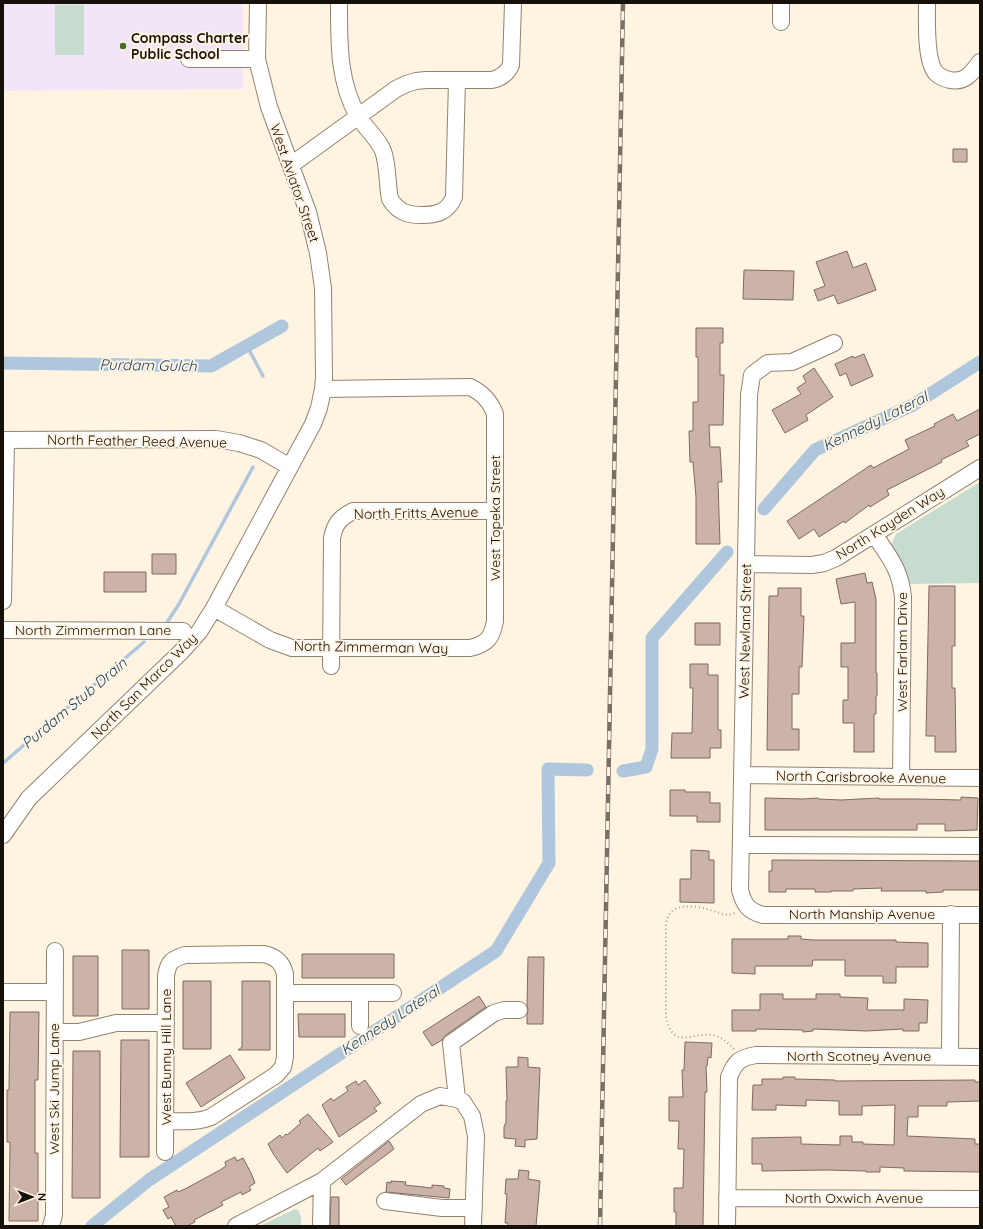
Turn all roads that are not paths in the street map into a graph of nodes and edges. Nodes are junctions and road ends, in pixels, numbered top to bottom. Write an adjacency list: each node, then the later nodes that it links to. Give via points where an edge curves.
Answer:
1 (258, 3): 8 (street, West Aviator Street)
2 (339, 3): 11 (street, via 341,65)
3 (513, 3): 10 (street, via 512,60 509,70 492,80)
4 (781, 3): 6 (street)
5 (927, 3): 9 (street, via 930,61 936,73 943,78 962,80 970,75)
6 (781, 22)
7 (189, 59): 8 (street)
8 (257, 59): 12 (street, West Aviator Street, via 269,107)
9 (980, 62)
10 (457, 80): 11 (street, via 426,80 406,84); 11 (street, via 455,191 451,204 442,212 431,215 408,214 394,206 390,199 383,151)
11 (358, 116): 12 (street)
12 (291, 165): 14 (street, West Aviator Street, via 308,212 318,253 323,288)
13 (834, 343): 20 (street, West Newland Street, via 792,362 768,363 752,375 749,395)
14 (323, 389): 16 (street, North San Marco Way, via 313,424); 18 (street, West Topeka Street, via 470,387 478,391 486,397 495,414)
15 (4, 440): 16 (street, North Feather Reed Avenue, via 216,439 261,450); 21 (street)
16 (290, 467): 22 (street, North San Marco Way)
17 (980, 468): 19 (street, North Kayden Way)
18 (495, 511): 25 (street, West Topeka Street, via 495,621); 26 (street, North Fritts Avenue, via 353,511 339,520 332,538)
19 (874, 534): 20 (street, North Kayden Way, via 824,563); 29 (street, West Farlam Drive, via 896,568 902,590)
20 (747, 564): 28 (street, West Newland Street)
21 (3, 601)
22 (214, 608): 26 (street, North Zimmerman Way, via 270,640 292,648); 31 (street, North San Marco Way, via 199,632 181,652 29,798)
23 (3, 630): 24 (street, North Zimmerman Lane)
24 (183, 631)
25 (488, 640): 26 (street, North Zimmerman Way, via 480,646 470,648)
26 (331, 648): 27 (street)
27 (331, 666)
28 (742, 776): 29 (street, North Carisbrooke Avenue); 32 (street, West Newland Street)
29 (901, 777): 30 (street, North Carisbrooke Avenue)
30 (980, 778)
31 (3, 835)
32 (741, 845): 33 (street); 34 (street, West Newland Street)
33 (980, 846)
34 (742, 909): 35 (street, North Manship Avenue, via 764,914)
35 (951, 914): 36 (street, North Manship Avenue); 47 (street)
36 (980, 915)
37 (55, 951): 39 (street, West Ski Jump Lane)
38 (3, 992): 39 (street)
39 (55, 992): 46 (street, West Ski Jump Lane)
40 (285, 993): 41 (street); 44 (street, West Bunny Hill Lane, via 283,967 271,956 185,955 175,958 167,969); 50 (street, via 285,1057 283,1067 276,1075 204,1120)
41 (360, 993): 42 (street); 45 (street)
42 (393, 993)
43 (519, 1010): 49 (street, via 494,1013 451,1043)
44 (166, 1023): 46 (street, via 116,1023 79,1032); 50 (street, West Bunny Hill Lane)
45 (360, 1026)
46 (55, 1032): 57 (street, West Ski Jump Lane, via 54,1215)
47 (950, 1057): 48 (street, North Scotney Avenue); 53 (street, North Scotney Avenue, via 737,1055 729,1077)
48 (980, 1057)
49 (456, 1099): 52 (street, via 440,1096 421,1104); 56 (street, via 463,1102 472,1116 476,1136)
50 (165, 1121): 51 (street, West Bunny Hill Lane)
51 (165, 1152)
52 (322, 1181): 58 (street); 59 (street)
53 (727, 1198): 54 (street, North Oxwich Avenue); 61 (street)
54 (980, 1199)
55 (385, 1201): 56 (street, via 442,1208)
56 (474, 1208): 60 (street)
57 (50, 1226)
58 (236, 1226)
59 (321, 1226)
60 (473, 1226)
61 (727, 1226)

